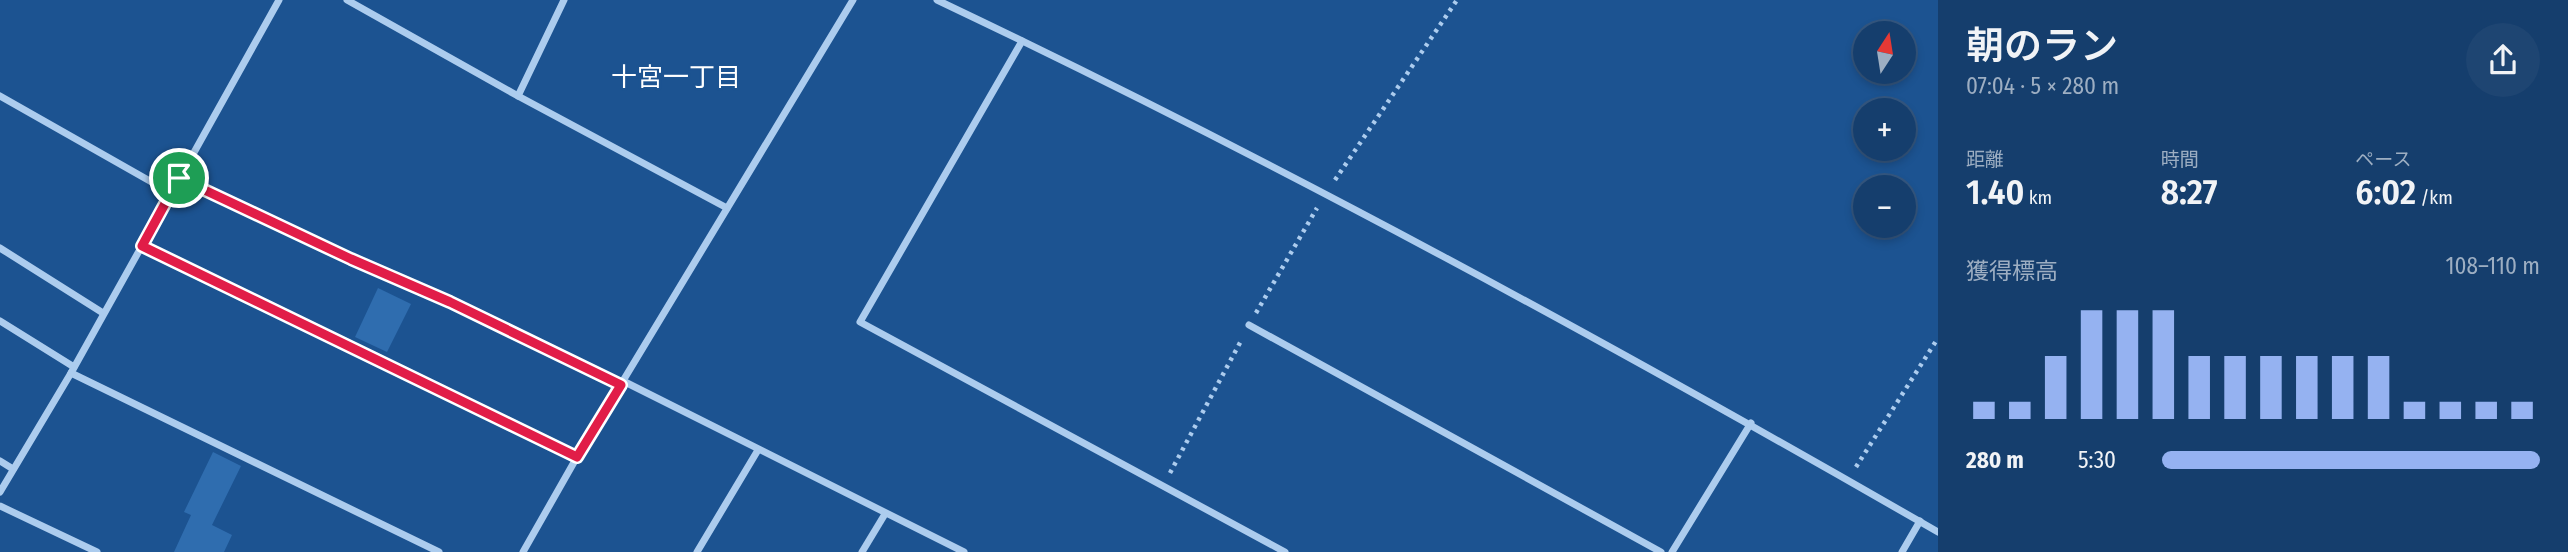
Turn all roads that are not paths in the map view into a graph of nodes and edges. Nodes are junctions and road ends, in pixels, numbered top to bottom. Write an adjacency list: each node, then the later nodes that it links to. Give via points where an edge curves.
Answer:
1 (279, 0): 9 (street)
2 (347, 0): 8 (street)
3 (564, 0): 8 (street)
4 (853, 0): 11 (street)
5 (937, 0): 6 (street)
6 (1023, 41): 19 (street, via 1325,195); 35 (street, via 860,322)
7 (0, 96): 10 (street)
8 (518, 96): 11 (street)
9 (179, 178): 10 (street); 18 (street)
10 (171, 193): 12 (street)
11 (727, 208): 18 (street)
12 (142, 246): 14 (street); 21 (street)
13 (0, 248): 14 (street)
14 (103, 313): 17 (street)
15 (0, 321): 17 (street)
16 (1250, 325): 36 (street)
17 (73, 370): 23 (street); 30 (street)
18 (622, 383): 20 (street); 21 (street)
19 (1751, 423): 27 (street); 37 (street)
20 (758, 450): 26 (street); 32 (street)
21 (577, 457): 31 (street)
22 (0, 461): 23 (street)
23 (13, 469): 24 (street)
24 (0, 492)
25 (0, 506): 29 (street)
26 (885, 514): 33 (street); 34 (street)
27 (1920, 521): 28 (street); 38 (street)
28 (1938, 532)
29 (97, 552)
30 (439, 552)
31 (523, 552)
32 (697, 552)
33 (862, 552)
34 (964, 552)
35 (1284, 552)
36 (1661, 552)
37 (1672, 552)
38 (1902, 552)

